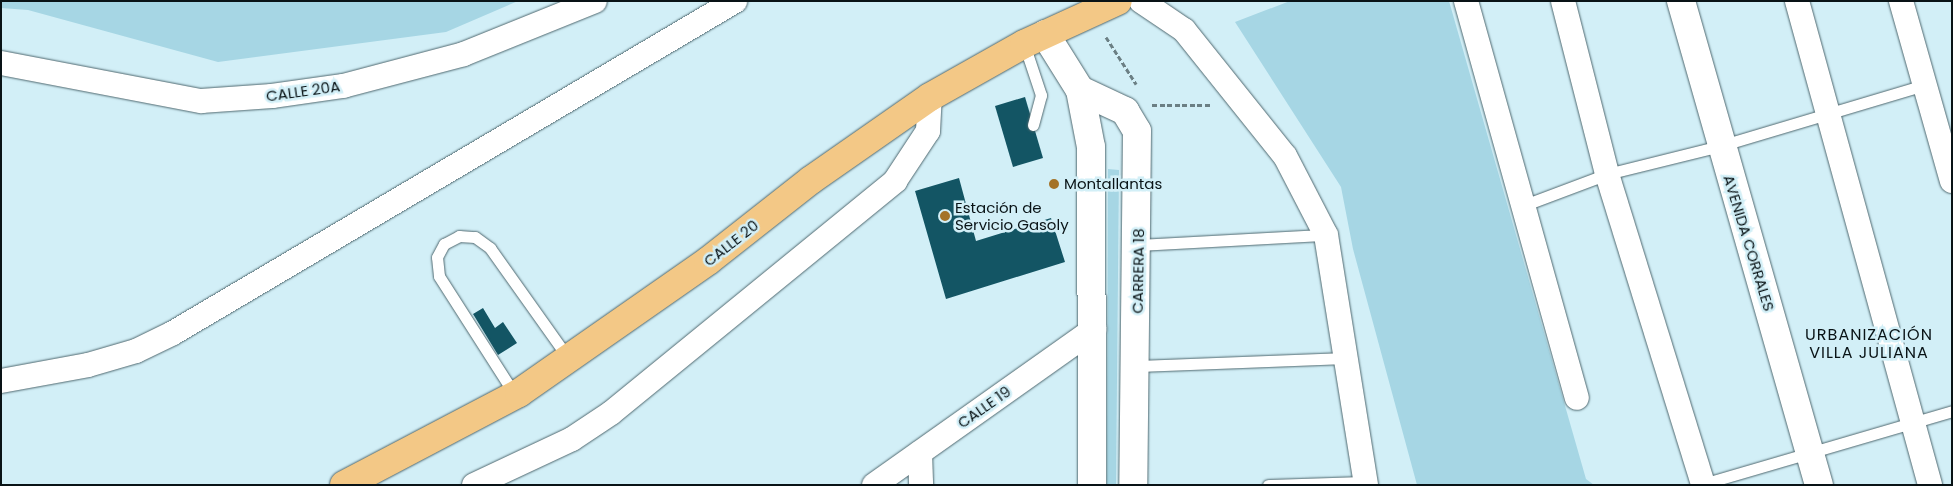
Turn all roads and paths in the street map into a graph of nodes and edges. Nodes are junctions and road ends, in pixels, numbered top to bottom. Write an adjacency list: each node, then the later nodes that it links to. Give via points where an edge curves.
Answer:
1 (595, 1): 12 (street, CALLE 20A, via 464,54 343,86 272,96 201,101)
2 (735, 1): 30 (street, via 173,333 136,351 96,363)
3 (1118, 1): 10 (main road, CALLE 20)
4 (1141, 1): 17 (street, via 1184,30)
5 (1466, 1): 23 (street)
6 (1564, 1): 21 (street)
7 (1681, 1): 20 (main road, AVENIDA CORRALES)
8 (1796, 1): 18 (street)
9 (1901, 1): 13 (street)
10 (1098, 23): 11 (main road, CALLE 20); 16 (path)
11 (1034, 39): 14 (main road); 15 (main road, CALLE 20); 19 (lane, via 1041,95)
12 (1, 63)
13 (1924, 85): 18 (lane); 22 (street)
14 (1080, 90): 16 (main road); 26 (main road, via 1091,147)
15 (930, 97): 28 (main road, CALLE 20); 40 (street, via 928,131 895,181 610,413 572,439)
16 (1132, 100): 17 (path, via 1148,105 1225,106); 25 (main road, CARRERA 18, via 1137,131)
17 (1245, 110): 24 (street, via 1285,156)
18 (1825, 115): 20 (lane); 34 (street)
19 (1033, 125)
20 (1720, 146): 21 (lane); 35 (main road, AVENIDA CORRALES)
21 (1607, 174): 23 (lane); 38 (street)
22 (1952, 181)
23 (1522, 206): 32 (street)
24 (1326, 236): 25 (lane); 27 (street)
25 (1139, 245): 29 (main road, CARRERA 18)
26 (1094, 329): 36 (street, CALLE 19); 43 (main road)
27 (1348, 358): 29 (lane); 37 (street)
28 (568, 359): 31 (main road, CALLE 20); 31 (lane, via 490,248 475,236 459,236 444,244 438,258 440,276)
29 (1136, 366): 44 (main road, CARRERA 18)
30 (1, 382)
31 (516, 395): 39 (main road, CALLE 20)
32 (1577, 398)
33 (1952, 411): 34 (lane)
34 (1915, 423): 35 (lane); 47 (street)
35 (1812, 451): 38 (lane); 46 (main road, AVENIDA CORRALES)
36 (920, 453): 41 (street, CALLE 19); 42 (street)
37 (1366, 483): 45 (lane)
38 (1703, 484)
39 (344, 485)
40 (474, 485)
41 (874, 485)
42 (921, 485)
43 (1092, 485)
44 (1133, 485)
45 (1268, 485)
46 (1819, 485)
47 (1930, 485)

